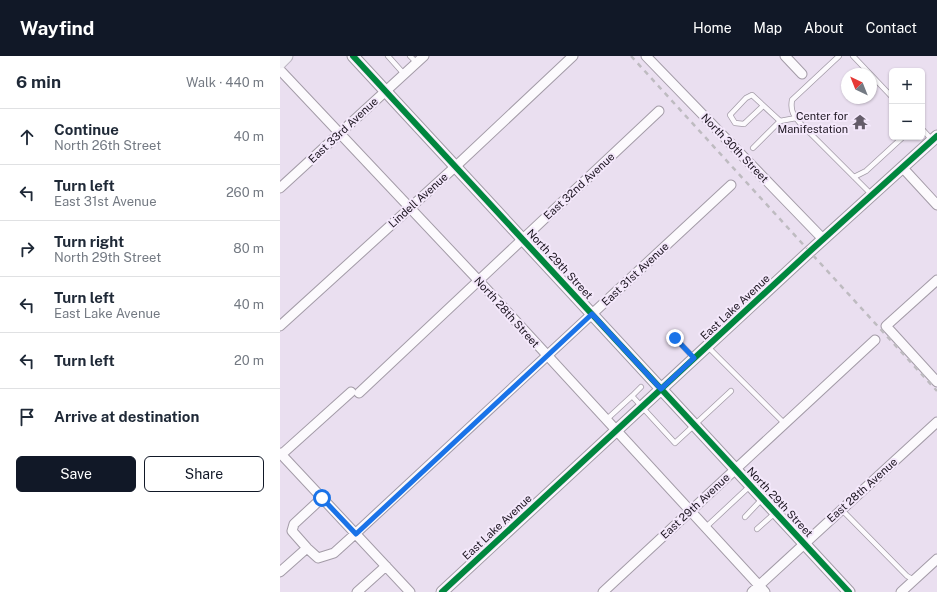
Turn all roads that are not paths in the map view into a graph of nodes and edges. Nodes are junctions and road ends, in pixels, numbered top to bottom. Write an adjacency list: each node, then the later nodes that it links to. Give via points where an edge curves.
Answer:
1 (286, 56): 11 (main road)
2 (353, 56): 15 (street, North 29th Street)
3 (388, 56): 13 (lane)
4 (424, 56): 10 (street, East 33rd Avenue)
5 (573, 56): 26 (street, Lindell Avenue)
6 (646, 56): 35 (street, North 30th Street)
7 (785, 56): 14 (street)
8 (840, 56): 19 (lane, via 792,100 792,114)
9 (853, 56): 16 (lane)
10 (414, 59): 13 (street, East 33rd Avenue)
11 (280, 62)
12 (280, 70): 22 (street, North 28th Street)
13 (404, 74): 15 (street, East 33rd Avenue)
14 (802, 74)
15 (385, 91): 22 (street, East 33rd Avenue); 26 (street, North 29th Street)
16 (889, 94)
17 (763, 106): 17 (lane, via 752,96 746,98 730,115 738,125 744,124); 20 (lane)
18 (659, 111): 34 (street, East 32nd Avenue)
19 (796, 118): 20 (lane); 28 (lane)
20 (780, 121): 25 (lane)
21 (925, 131): 23 (lane)
22 (340, 132): 30 (street, East 33rd Avenue); 33 (street, North 28th Street)
23 (935, 138): 27 (street, East Lake Avenue)
24 (900, 140): 28 (lane, via 866,171)
25 (753, 148)
26 (456, 166): 33 (street, Lindell Avenue); 34 (street, North 29th Street)
27 (902, 167): 31 (street, East Lake Avenue); 32 (street)
28 (854, 177): 31 (lane)
29 (730, 185): 38 (street, East 31st Avenue)
30 (280, 188)
31 (872, 195): 35 (street, East Lake Avenue)
32 (937, 205)
33 (409, 208): 37 (street, North 28th Street); 39 (street, Lindell Avenue)
34 (522, 238): 37 (street, East 32nd Avenue); 38 (street, North 29th Street)
35 (823, 239): 42 (street, East Lake Avenue)
36 (937, 280): 45 (street, via 886,326)
37 (479, 281): 43 (street, North 28th Street); 56 (street, East 32nd Avenue, via 355,393)
38 (592, 314): 43 (street, East 31st Avenue); 47 (street, North 29th Street)
39 (280, 326)
40 (675, 338): 44 (lane)
41 (875, 340): 53 (street, East 29th Avenue)
42 (707, 346): 44 (street, East Lake Avenue); 53 (lane)
43 (547, 356): 51 (street, North 28th Street); 67 (street, East 31st Avenue)
44 (694, 358): 47 (street, East Lake Avenue)
45 (937, 382)
46 (641, 387): 49 (lane)
47 (661, 389): 50 (street, East Lake Avenue); 54 (street, North 29th Street)
48 (731, 391): 54 (lane)
49 (632, 396): 50 (lane); 51 (lane)
50 (642, 407): 54 (lane, via 675,443); 55 (street, East Lake Avenue)
51 (606, 420): 55 (street, North 28th Street)
52 (937, 422): 61 (street, East 28th Avenue)
53 (784, 423): 57 (street, East 29th Avenue)
54 (695, 425): 57 (street, North 29th Street)
55 (616, 431): 62 (street, North 28th Street); 77 (street, East Lake Avenue)
56 (281, 454): 59 (street)
57 (735, 468): 58 (street, North 29th Street); 62 (street, East 29th Avenue)
58 (751, 485): 60 (street, North 29th Street); 65 (lane)
59 (322, 498): 67 (street); 69 (street, East 31st Avenue, via 292,528 293,535)
60 (762, 498): 63 (street, North 29th Street); 64 (lane)
61 (841, 509): 68 (street, East 28th Avenue); 73 (lane, via 907,576)
62 (689, 511): 65 (street, North 28th Street); 78 (street, East 29th Avenue)
63 (776, 512): 66 (lane); 68 (street, North 29th Street)
64 (745, 516)
65 (705, 528): 74 (street, North 28th Street)
66 (757, 529)
67 (356, 534): 69 (street, East 31st Avenue, via 326,557 318,558); 71 (street)
68 (804, 543): 74 (street, East 28th Avenue); 80 (street, North 29th Street)
69 (307, 548): 72 (street)
70 (937, 559): 73 (street)
71 (386, 566): 75 (street); 76 (street)
72 (280, 572)
73 (914, 580): 81 (street)
74 (762, 589): 79 (street, East 28th Avenue)
75 (357, 592)
76 (410, 592)
77 (442, 592)
78 (603, 592)
79 (752, 592)
80 (849, 592)
81 (901, 592)

